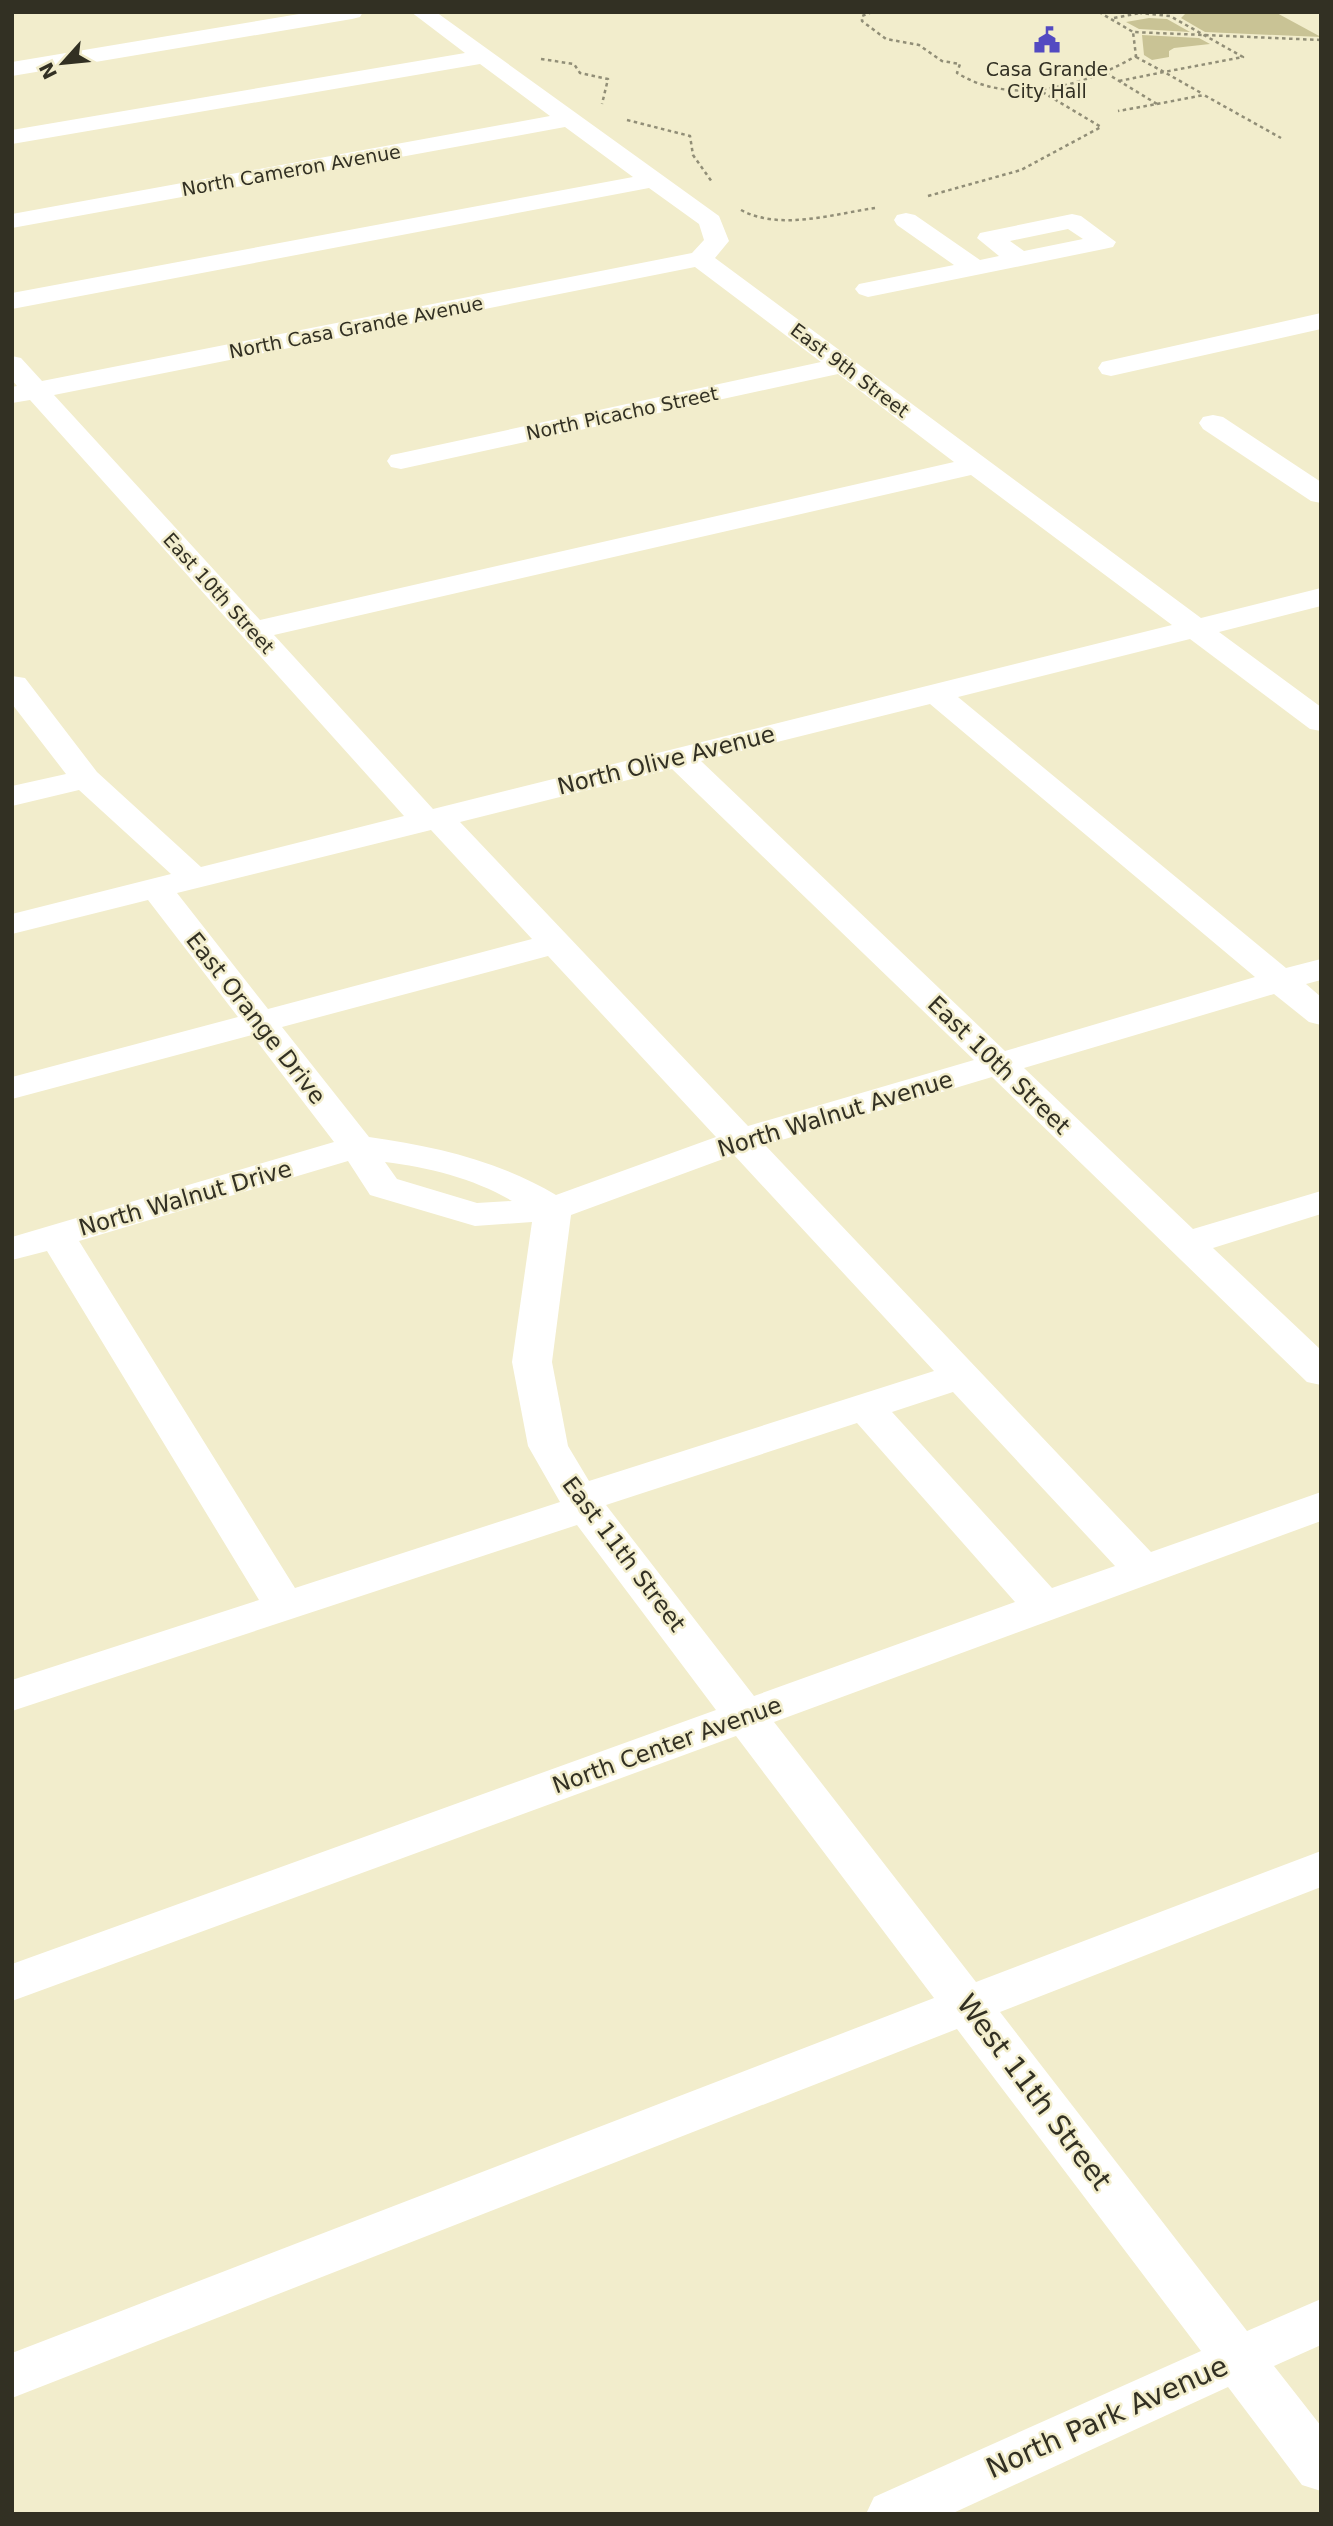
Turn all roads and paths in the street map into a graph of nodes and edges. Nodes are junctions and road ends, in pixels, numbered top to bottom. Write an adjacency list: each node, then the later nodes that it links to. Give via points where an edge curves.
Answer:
1 (352, 12): 13 (street)
2 (422, 12): 11 (street)
3 (872, 12): 17 (path, via 862,16 862,21 886,39 919,45 942,61 960,64 957,73 967,82 1002,89)
4 (1099, 12): 6 (path)
5 (1140, 13): 6 (path); 8 (path, via 1170,16)
6 (1112, 18): 7 (path)
7 (1133, 32): 8 (path); 10 (path)
8 (1203, 34): 9 (path); 14 (path, via 1243,57)
9 (1321, 40)
10 (1136, 56): 14 (path); 15 (path)
11 (484, 57): 23 (street); 24 (street)
12 (535, 57): 20 (path, via 574,64 580,73 608,79)
13 (12, 69)
14 (1164, 72): 16 (path); 18 (path)
15 (1105, 73): 16 (path); 17 (path)
16 (1119, 81): 19 (path)
17 (1034, 87): 28 (path, via 1101,127 1021,170)
18 (1204, 95): 19 (path); 25 (path)
19 (1157, 104): 21 (path)
20 (601, 107)
21 (1118, 111)
22 (617, 118): 27 (path, via 690,136 693,155)
23 (570, 119): 26 (street); 31 (street, North Cameron Avenue)
24 (12, 137)
25 (1281, 138)
26 (653, 180): 32 (street, via 710,222 717,241); 36 (street)
27 (716, 187)
28 (925, 197)
29 (735, 205): 30 (path, via 758,219 775,221)
30 (896, 213): 34 (street)
31 (12, 221)
32 (700, 259): 39 (street, East 9th Street); 41 (street, North Casa Grande Avenue)
33 (1020, 259): 34 (street)
34 (976, 268): 35 (street)
35 (868, 289)
36 (12, 301)
37 (1321, 321): 40 (street)
38 (12, 364): 41 (street, East 10th Street)
39 (843, 365): 43 (street, North Picacho Street); 44 (street, East 9th Street)
40 (1122, 365)
41 (24, 393): 48 (street, East 10th Street)
42 (1213, 423): 45 (street)
43 (401, 461)
44 (976, 465): 47 (street, East 9th Street); 48 (street)
45 (1321, 495)
46 (1321, 597): 47 (street, North Olive Avenue)
47 (1196, 628): 50 (street, North Olive Avenue); 51 (street, East 9th Street)
48 (254, 630): 55 (street, East 10th Street)
49 (13, 685): 53 (street)
50 (935, 693): 52 (street, North Olive Avenue); 61 (street)
51 (1321, 722)
52 (678, 757): 55 (street, North Olive Avenue); 64 (street, East 10th Street)
53 (86, 779): 54 (street); 56 (street)
54 (12, 796)
55 (432, 820): 56 (street, North Olive Avenue); 59 (street, East 10th Street)
56 (194, 878): 57 (street, North Olive Avenue)
57 (156, 888): 58 (street, North Olive Avenue); 63 (street, East Orange Drive)
58 (12, 924)
59 (556, 943): 63 (street); 66 (street, East 10th Street)
60 (1321, 969): 61 (street, North Walnut Avenue)
61 (1279, 981): 62 (street); 64 (street, North Walnut Avenue)
62 (1321, 1015)
63 (259, 1023): 65 (street); 67 (street, East Orange Drive)
64 (999, 1064): 66 (street, North Walnut Avenue); 71 (street, East 10th Street)
65 (12, 1088)
66 (741, 1140): 69 (street, North Walnut Avenue); 74 (street, East 10th Street)
67 (357, 1147): 69 (street, East Orange Drive, via 383,1187 475,1214); 70 (street, North Walnut Drive)
68 (1321, 1202): 71 (street)
69 (553, 1209): 76 (street, East 11th Street, via 532,1362 548,1446)
70 (57, 1236): 72 (street, North Walnut Drive); 79 (street)
71 (1186, 1244): 73 (street, East 10th Street)
72 (12, 1249)
73 (1321, 1373)
74 (961, 1376): 75 (street); 78 (street, East 10th Street)
75 (865, 1407): 76 (street); 80 (street)
76 (582, 1504): 79 (street); 82 (street, East 11th Street)
77 (1321, 1506): 78 (street, North Center Avenue)
78 (1144, 1571): 80 (street, North Center Avenue)
79 (285, 1607): 81 (street)
80 (1044, 1607): 82 (street, North Center Avenue)
81 (12, 1696)
82 (746, 1716): 84 (street, North Center Avenue); 85 (street, West 11th Street)
83 (1321, 1868): 85 (street)
84 (12, 1983)
85 (969, 2006): 87 (street, West 11th Street); 88 (street)
86 (1321, 2320): 87 (street, North Park Avenue)
87 (1237, 2358): 89 (street, West 11th Street); 90 (street, North Park Avenue)
88 (12, 2376)
89 (1321, 2468)
90 (894, 2514)

